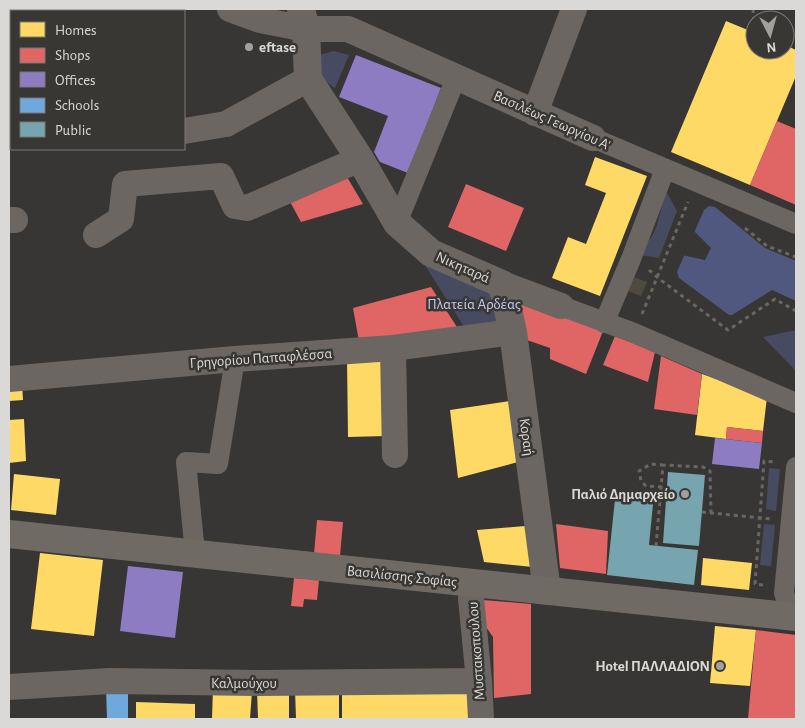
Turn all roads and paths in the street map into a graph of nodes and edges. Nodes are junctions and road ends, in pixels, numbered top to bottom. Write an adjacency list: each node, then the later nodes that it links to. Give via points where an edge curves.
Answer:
1 (230, 9): 3 (street, Βασιλέως Γεωργίου Α', via 260,20)
2 (574, 9): 7 (street)
3 (304, 19): 4 (street, Βασιλέως Γεωργίου Α'); 6 (street)
4 (352, 19): 5 (street, Βασιλέως Γεωργίου Α')
5 (456, 78): 7 (street, Βασιλέως Γεωργίου Α'); 13 (street)
6 (308, 79): 8 (street, via 226,124); 10 (street, Νικηταρά)
7 (535, 113): 9 (street, Βασιλέως Γεωργίου Α')
8 (185, 131)
9 (594, 138): 11 (street, Βασιλέως Γεωργίου Α')
10 (360, 159): 13 (street, Νικηταρά); 15 (street, via 247,208 235,206 221,176 125,184 121,219)
11 (664, 169): 12 (street, Βασιλέως Γεωργίου Α'); 16 (street)
12 (696, 183): 14 (street, Βασιλέως Γεωργίου Α'); 17 (path)
13 (397, 223): 18 (street, Νικηταρά, via 430,253)
14 (796, 224)
15 (96, 235)
16 (631, 259): 17 (path, via 644,265); 21 (street)
17 (658, 278): 20 (path, via 728,330 775,299); 23 (path)
18 (502, 284): 19 (street, Νικηταρά); 22 (street, Κοραή)
19 (561, 306): 21 (street, Νικηταρά)
20 (796, 311)
21 (604, 322): 23 (street, Νικηταρά)
22 (513, 332): 24 (street, Γρηγορίου Παπαφλέσσα); 41 (street, Κοραή)
23 (634, 333): 27 (street, Νικηταρά)
24 (393, 348): 25 (street, Γρηγορίου Παπαφλέσσα); 28 (street)
25 (235, 359): 26 (street, Γρηγορίου Παπαφλέσσα); 38 (street, via 218,464 186,462)
26 (9, 379)
27 (796, 403)
28 (395, 456)
29 (663, 465): 31 (path); 31 (path, via 651,464 639,471 646,486); 33 (path, via 703,467 710,472)
30 (788, 465): 34 (path, via 764,461); 35 (street)
31 (662, 487): 37 (path)
32 (702, 512): 33 (path)
33 (711, 513): 34 (path)
34 (760, 518): 35 (path); 40 (path, via 755,584)
35 (791, 520): 40 (street)
36 (9, 534): 38 (main road, Βασιλίσσης Σοφίας)
37 (656, 546)
38 (195, 553): 39 (main road, Βασιλίσσης Σοφίας)
39 (472, 583): 41 (main road, Βασιλίσσης Σοφίας); 43 (street, Μυστακοπούλου)
40 (785, 586): 42 (street, via 784,593)
41 (547, 591): 42 (main road, Βασιλίσσης Σοφίας)
42 (794, 617)
43 (479, 681): 44 (street, Καλμούχου, via 110,681); 45 (street, Μυστακοπούλου)
44 (9, 687)
45 (481, 719)

